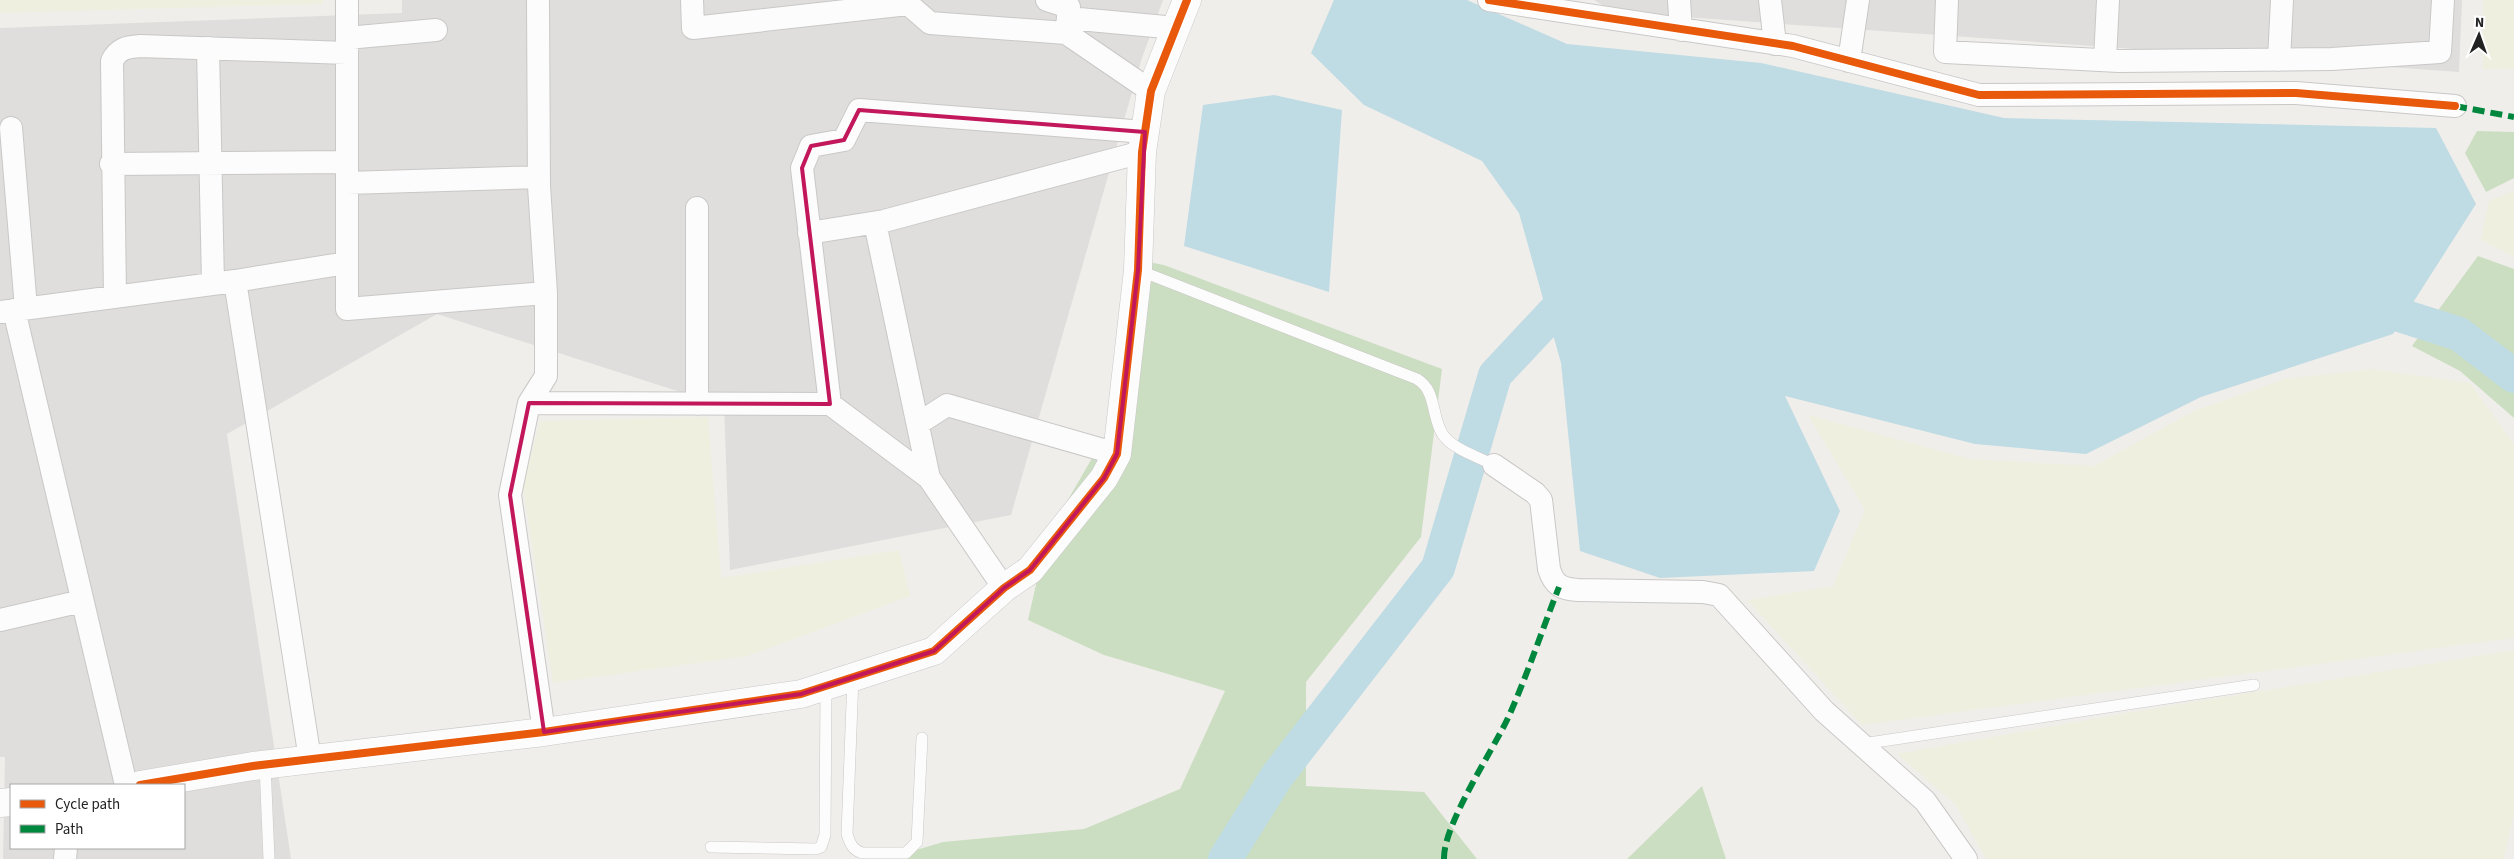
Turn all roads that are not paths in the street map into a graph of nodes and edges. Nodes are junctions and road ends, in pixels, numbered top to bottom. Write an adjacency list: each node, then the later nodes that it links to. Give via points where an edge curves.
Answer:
1 (347, 0): 21 (street)
2 (538, 0): 33 (street)
3 (692, 0): 14 (street, via 693,28)
4 (1047, 0): 16 (street, via 1069,7)
5 (1187, 0): 17 (street)
6 (1490, 0): 15 (street)
7 (1678, 0): 19 (street)
8 (1770, 0): 20 (street)
9 (1858, 0): 25 (street)
10 (1948, 0): 23 (street, via 1945,52)
11 (2108, 0): 23 (street)
12 (2282, 0): 24 (street)
13 (2443, 0): 24 (street, via 2440,52)
14 (907, 2): 16 (street, via 930,23)
15 (1587, 8): 19 (street)
16 (1067, 25): 17 (street); 26 (street)
17 (1176, 28): 26 (street)
18 (436, 30): 21 (street)
19 (1681, 30): 20 (street)
20 (1775, 44): 25 (street)
21 (347, 46): 22 (street); 32 (street)
22 (208, 48): 30 (street); 31 (street, via 140,46 116,52 112,61)
23 (2105, 60): 24 (street)
24 (2279, 60)
25 (1849, 61): 27 (street, via 1978,95 2296,92)
26 (1151, 91): 29 (street)
27 (2454, 106)
28 (12, 128): 43 (street)
29 (1143, 142): 35 (street); 36 (street, via 859,110 844,140 810,146 802,168); 38 (street)
30 (210, 163): 31 (street); 32 (street); 40 (street)
31 (112, 164): 42 (street)
32 (347, 172): 33 (street); 37 (street)
33 (539, 177): 41 (street)
34 (698, 208): 45 (street)
35 (875, 223): 36 (street); 47 (street)
36 (809, 233): 46 (street)
37 (347, 263): 39 (street); 41 (street, via 347,309)
38 (1138, 270): 48 (street); 49 (lane, via 1417,379 1429,391 1443,435 1456,446)
39 (235, 281): 40 (street); 60 (street)
40 (213, 284): 42 (street)
41 (546, 293): 44 (street, via 546,376)
42 (115, 296): 43 (street)
43 (13, 310): 52 (street)
44 (529, 403): 45 (street); 57 (street, via 510,495)
45 (697, 404): 46 (street)
46 (830, 404): 50 (street)
47 (918, 423): 48 (street, via 946,405); 50 (street)
48 (1117, 454): 51 (street, via 1104,478 1030,570)
49 (1494, 465): 59 (street, via 1541,500 1549,569 1552,580 1559,587 1719,595 1824,711)
50 (929, 478): 51 (street)
51 (1004, 588): 54 (street, via 934,651)
52 (82, 601): 53 (street); 62 (street)
53 (0, 620)
54 (853, 677): 56 (street); 58 (lane, via 847,834 856,851 906,853 917,842)
55 (2254, 685): 59 (lane)
56 (826, 686): 57 (street, via 800,694); 64 (lane, via 825,834 821,847)
57 (544, 732): 60 (street)
58 (922, 738)
59 (1862, 744): 66 (street, via 1925,802)
60 (310, 760): 61 (street)
61 (265, 765): 63 (street); 65 (lane)
62 (126, 784)
63 (146, 784)
64 (711, 847)
65 (269, 859)
66 (1966, 859)

